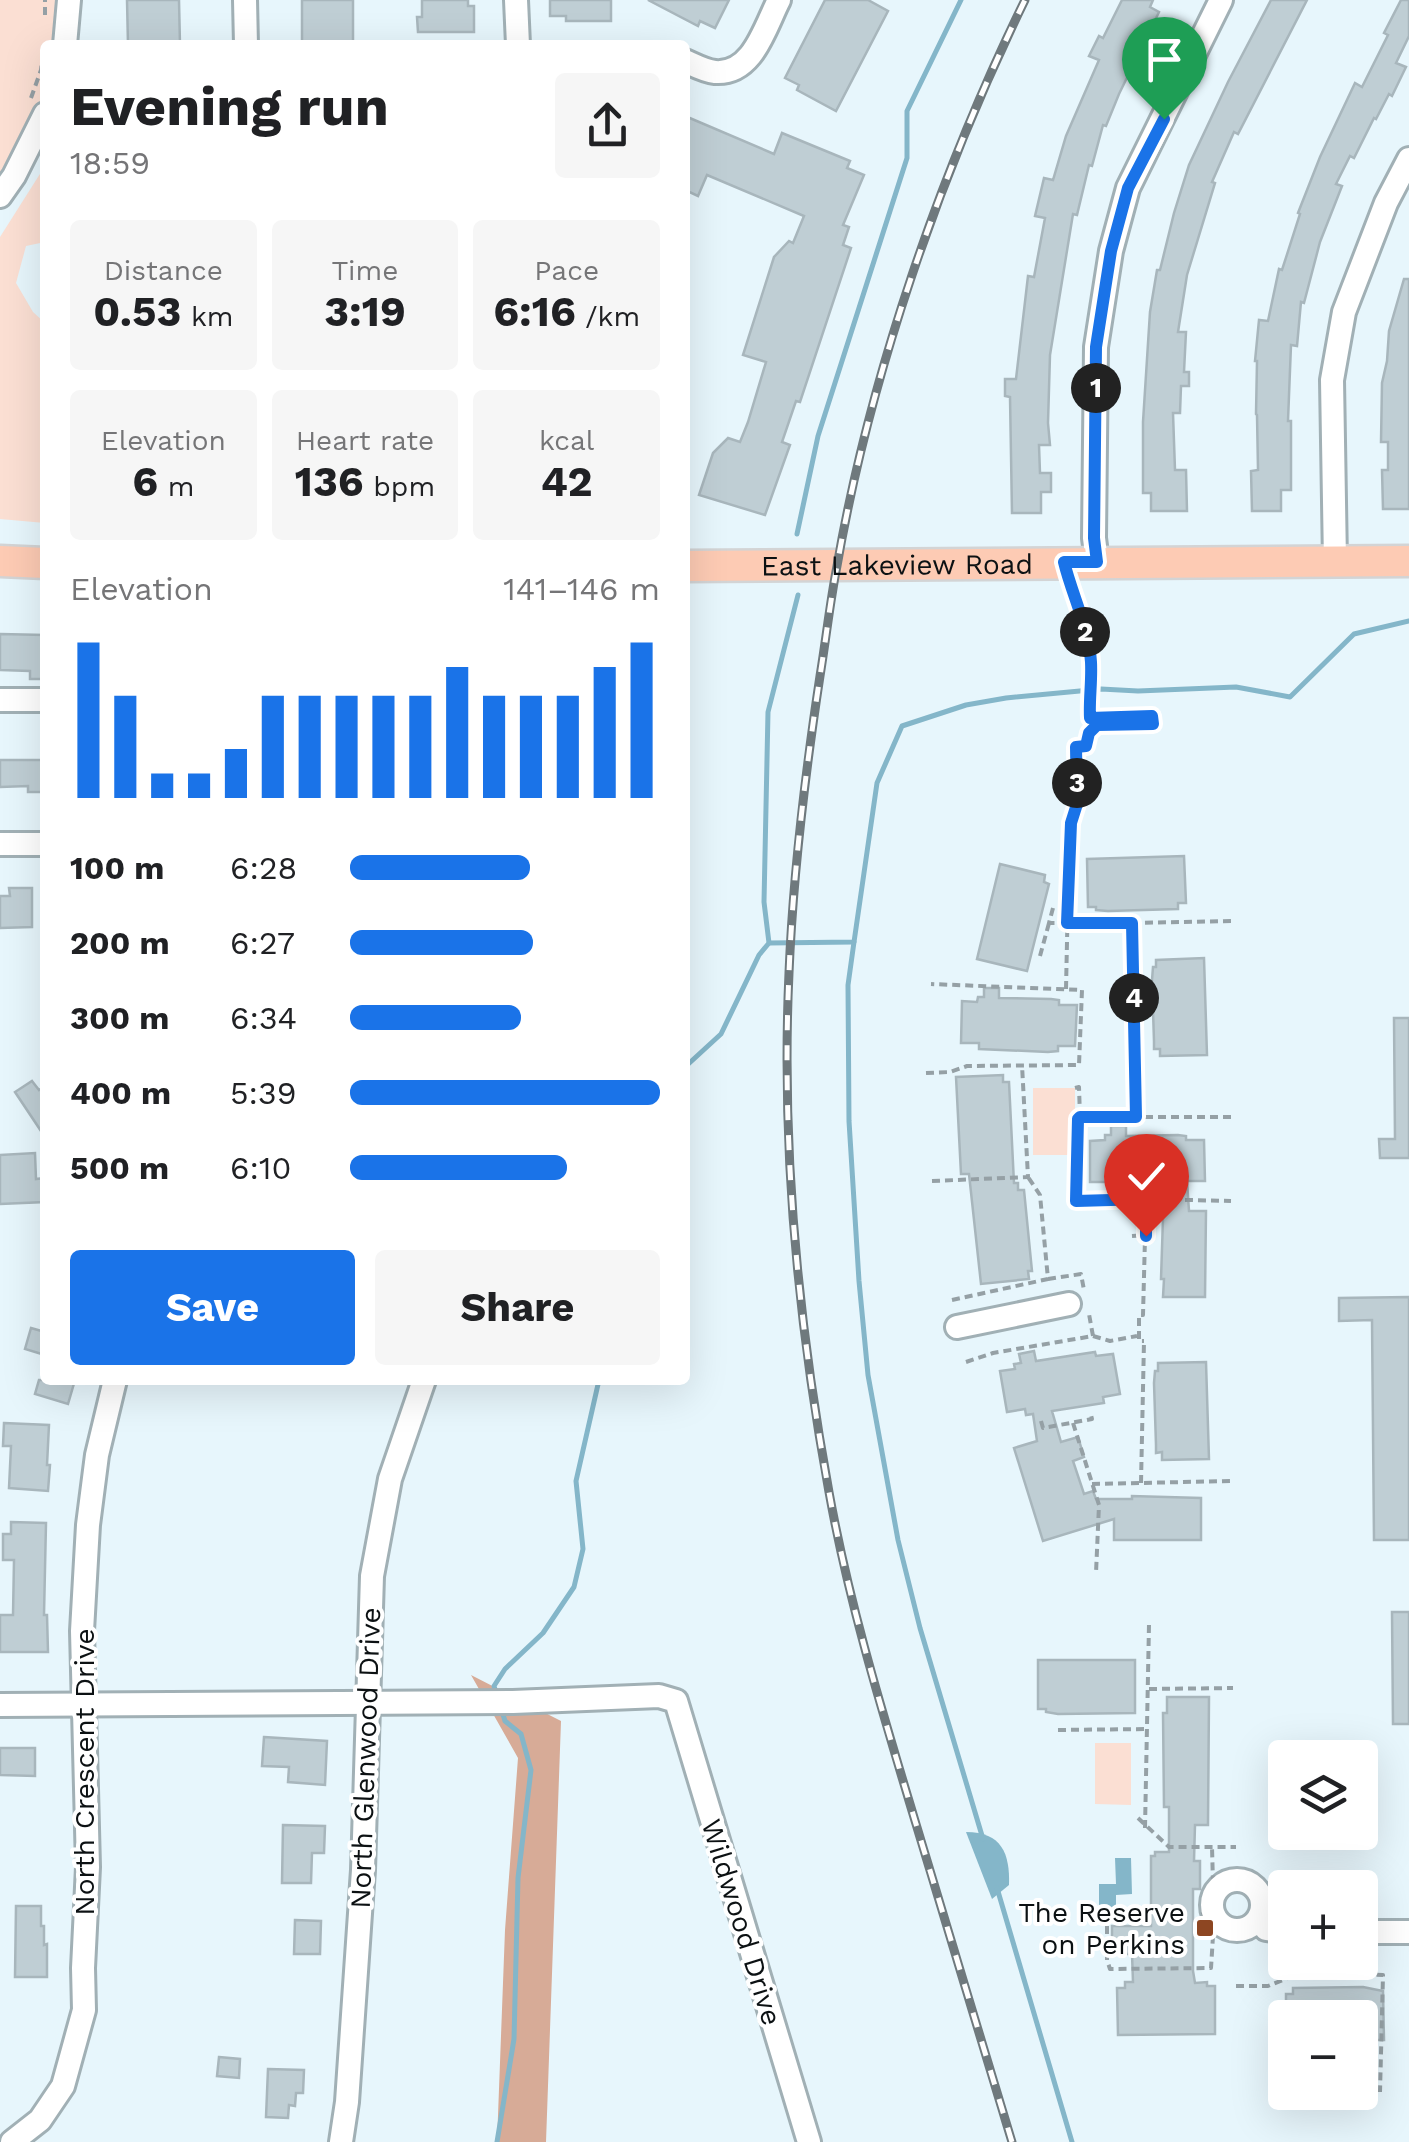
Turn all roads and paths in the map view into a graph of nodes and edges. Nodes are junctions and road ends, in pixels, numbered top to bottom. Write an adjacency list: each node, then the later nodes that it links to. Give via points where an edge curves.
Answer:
1 (46, 0): 7 (path)
2 (69, 0): 8 (street)
3 (245, 0): 9 (street)
4 (516, 0): 10 (street)
5 (779, 0): 11 (street, via 749,59 734,70 712,72)
6 (1221, 0): 18 (street, via 1128,188 1111,251 1096,347)
7 (46, 15)
8 (55, 40)
9 (246, 40)
10 (518, 40)
11 (690, 62)
12 (40, 70): 13 (path)
13 (38, 107): 15 (street, via 14,176)
14 (1409, 159): 19 (street, via 1344,312 1332,380)
15 (0, 196)
16 (0, 560): 21 (main road)
17 (1064, 562): 18 (main road, East Lakeview Road); 22 (main road, East Lakeview Road); 30 (path, via 1091,660 1090,718 1152,716 1153,724 1097,725 1086,746 1076,747)
18 (1097, 562): 19 (main road, East Lakeview Road)
19 (1335, 562): 20 (main road, East Lakeview Road)
20 (1409, 562)
21 (40, 563)
22 (690, 566)
23 (0, 700): 24 (street)
24 (40, 700)
25 (0, 844): 26 (street)
26 (40, 844)
27 (1053, 908): 29 (path)
28 (1231, 922): 31 (path)
29 (1049, 923): 30 (path); 32 (path)
30 (1067, 923): 31 (path); 34 (path)
31 (1132, 923): 39 (path)
32 (1040, 956)
33 (931, 984): 34 (path)
34 (1066, 989): 35 (path, via 1082,990 1079,1065)
35 (1022, 1065): 36 (path); 41 (path)
36 (926, 1073)
37 (1075, 1088): 38 (path)
38 (1080, 1117): 39 (path); 43 (path, via 1076,1201)
39 (1136, 1117): 40 (path)
40 (1230, 1117)
41 (1028, 1178): 42 (path); 47 (path, via 1040,1195 1048,1279)
42 (932, 1180)
43 (1146, 1199): 44 (path); 46 (path)
44 (1230, 1201)
45 (1132, 1236): 46 (path)
46 (1146, 1236): 51 (path)
47 (952, 1300)
48 (1069, 1304): 49 (street)
49 (956, 1327)
50 (1093, 1336): 51 (path)
51 (1139, 1336): 58 (path)
52 (113, 1385): 65 (street, North Crescent Drive, via 88,1526)
53 (422, 1385): 64 (street, North Glenwood Drive, via 390,1479 372,1576)
54 (1091, 1415): 56 (path)
55 (1041, 1421): 56 (path, via 1043,1428)
56 (1073, 1423): 59 (path)
57 (1231, 1481): 58 (path)
58 (1141, 1483): 59 (path)
59 (1092, 1484): 60 (path, via 1099,1504)
60 (1096, 1573)
61 (1149, 1624): 63 (path)
62 (1233, 1688): 63 (path)
63 (1149, 1690): 67 (path)
64 (368, 1702): 65 (street); 83 (street, North Glenwood Drive); 84 (street, Wildwood Drive, via 659,1696 676,1701)
65 (82, 1705): 66 (street); 82 (street, North Crescent Drive, via 84,2010 62,2086 40,2120)
66 (0, 1706)
67 (1148, 1729): 68 (path); 70 (path)
68 (1058, 1730)
69 (1138, 1818): 70 (path)
70 (1145, 1825): 71 (path, via 1169,1846)
71 (1212, 1847): 72 (path); 74 (path, via 1213,1884)
72 (1236, 1847)
73 (1193, 1910): 74 (path)
74 (1202, 1910): 76 (path, via 1213,1936 1211,1968 1110,1968)
75 (1259, 1919): 77 (street)
76 (1107, 1926)
77 (1268, 1929)
78 (1378, 1932): 79 (street)
79 (1409, 1932)
80 (1236, 1986): 81 (path, via 1268,1986 1300,1972 1382,1976)
81 (1380, 2092)
82 (12, 2142)
83 (341, 2142)
84 (809, 2142)

